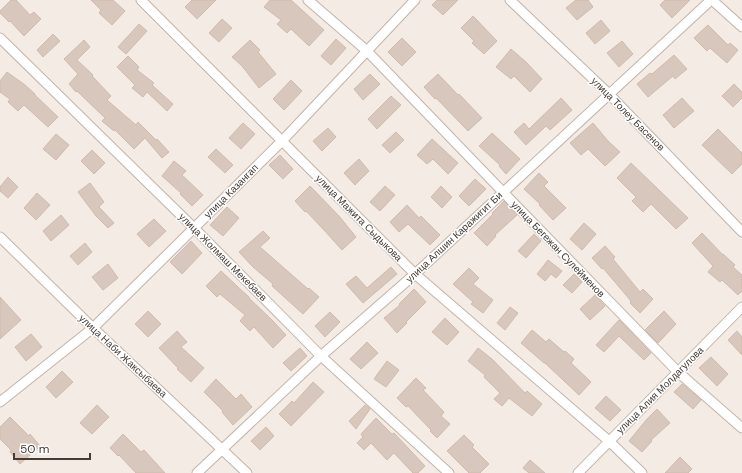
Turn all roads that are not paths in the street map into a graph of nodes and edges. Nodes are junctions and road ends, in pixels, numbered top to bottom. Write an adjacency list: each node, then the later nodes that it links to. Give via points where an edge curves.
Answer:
1 (141, 0): 10 (street, улица Мажита Сыдыкова)
2 (308, 0): 8 (street, улица Бегежан Сулейменов)
3 (415, 0): 8 (street, улица Казангап)
4 (510, 0): 9 (street, улица Толеу Басенов)
5 (712, 0): 6 (street); 9 (street, улица Алшин Каражигит Би)
6 (742, 28)
7 (0, 38): 12 (street, улица Жолмаш Мекебаев)
8 (367, 51): 10 (street, улица Казангап); 11 (street, улица Бегежан Сулейменов)
9 (609, 94): 11 (street, улица Алшин Каражигит Би); 13 (street, улица Толеу Басенов)
10 (282, 141): 12 (street, улица Казангап); 15 (street, улица Мажита Сыдыкова)
11 (503, 192): 15 (street, улица Алшин Каражигит Би); 19 (street, улица Бегежан Сулейменов)
12 (194, 228): 17 (street, улица Казангап); 18 (street, улица Жолмаш Мекебаев)
13 (742, 232)
14 (0, 236): 17 (street, улица Наби Жаксыбаева)
15 (415, 274): 18 (street, улица Алшин Каражигит Би); 22 (street, улица Мажита Сыдыкова)
16 (742, 307): 19 (street, улица Алия Молдагулова)
17 (93, 328): 20 (street, улица Казангап); 23 (street, улица Наби Жаксыбаева)
18 (321, 356): 23 (street, улица Алшин Каражигит Би); 26 (street, улица Жолмаш Мекебаев)
19 (678, 372): 21 (street, улица Бегежан Сулейменов); 22 (street, улица Алия Молдагулова)
20 (0, 402)
21 (742, 428)
22 (609, 441): 27 (street, улица Алия Молдагулова); 28 (street, улица Мажита Сыдыкова)
23 (222, 449): 24 (street, улица Алшин Каражигит Би); 25 (street, улица Наби Жаксыбаева)
24 (197, 473)
25 (247, 473)
26 (449, 473)
27 (578, 473)
28 (642, 473)

